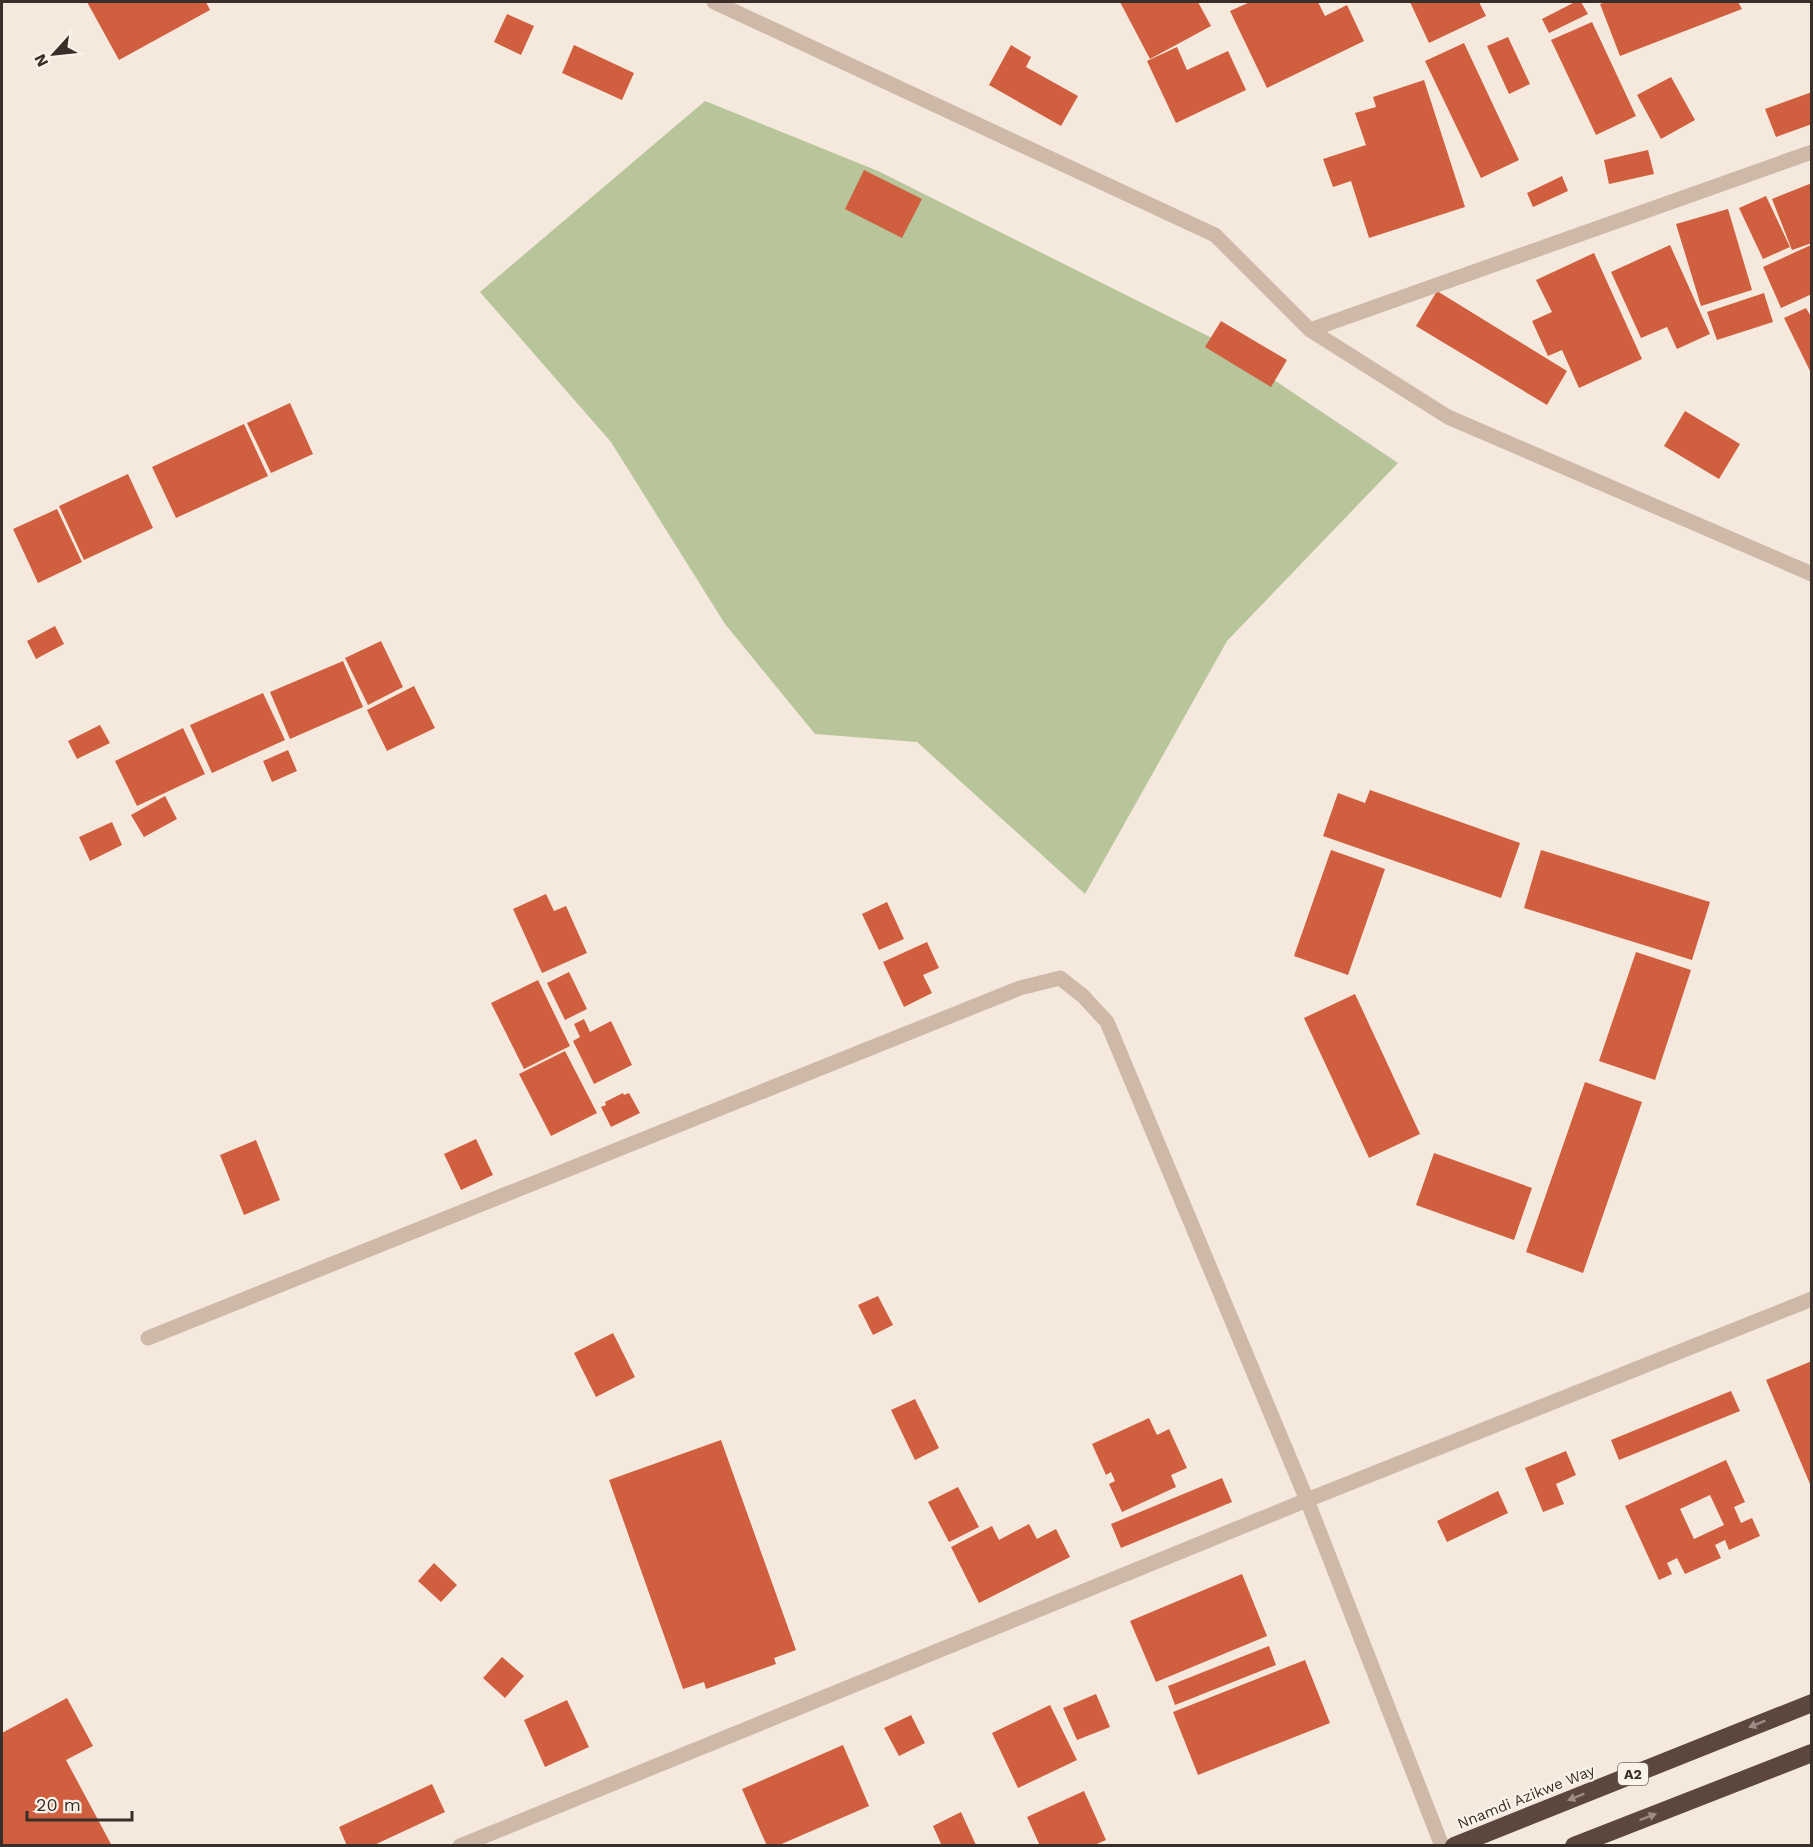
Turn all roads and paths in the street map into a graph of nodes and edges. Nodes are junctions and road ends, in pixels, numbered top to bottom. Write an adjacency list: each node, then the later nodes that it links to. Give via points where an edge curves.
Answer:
1 (714, 2): 3 (street, via 1215,235)
2 (1812, 152): 3 (street)
3 (1310, 330): 4 (street, via 1448,417)
4 (1812, 574)
5 (1812, 1299): 7 (street)
6 (148, 1338): 7 (street, via 1020,988 1060,978 1107,1022)
7 (1307, 1500): 10 (street); 11 (street)
8 (1812, 1702): 12 (highway, Nnamdi Azikwe Way / A2, one-way to 12)
9 (1812, 1754): 13 (highway, one-way to 9)
10 (460, 1845)
11 (1442, 1845)
12 (1454, 1845)
13 (1574, 1845)

